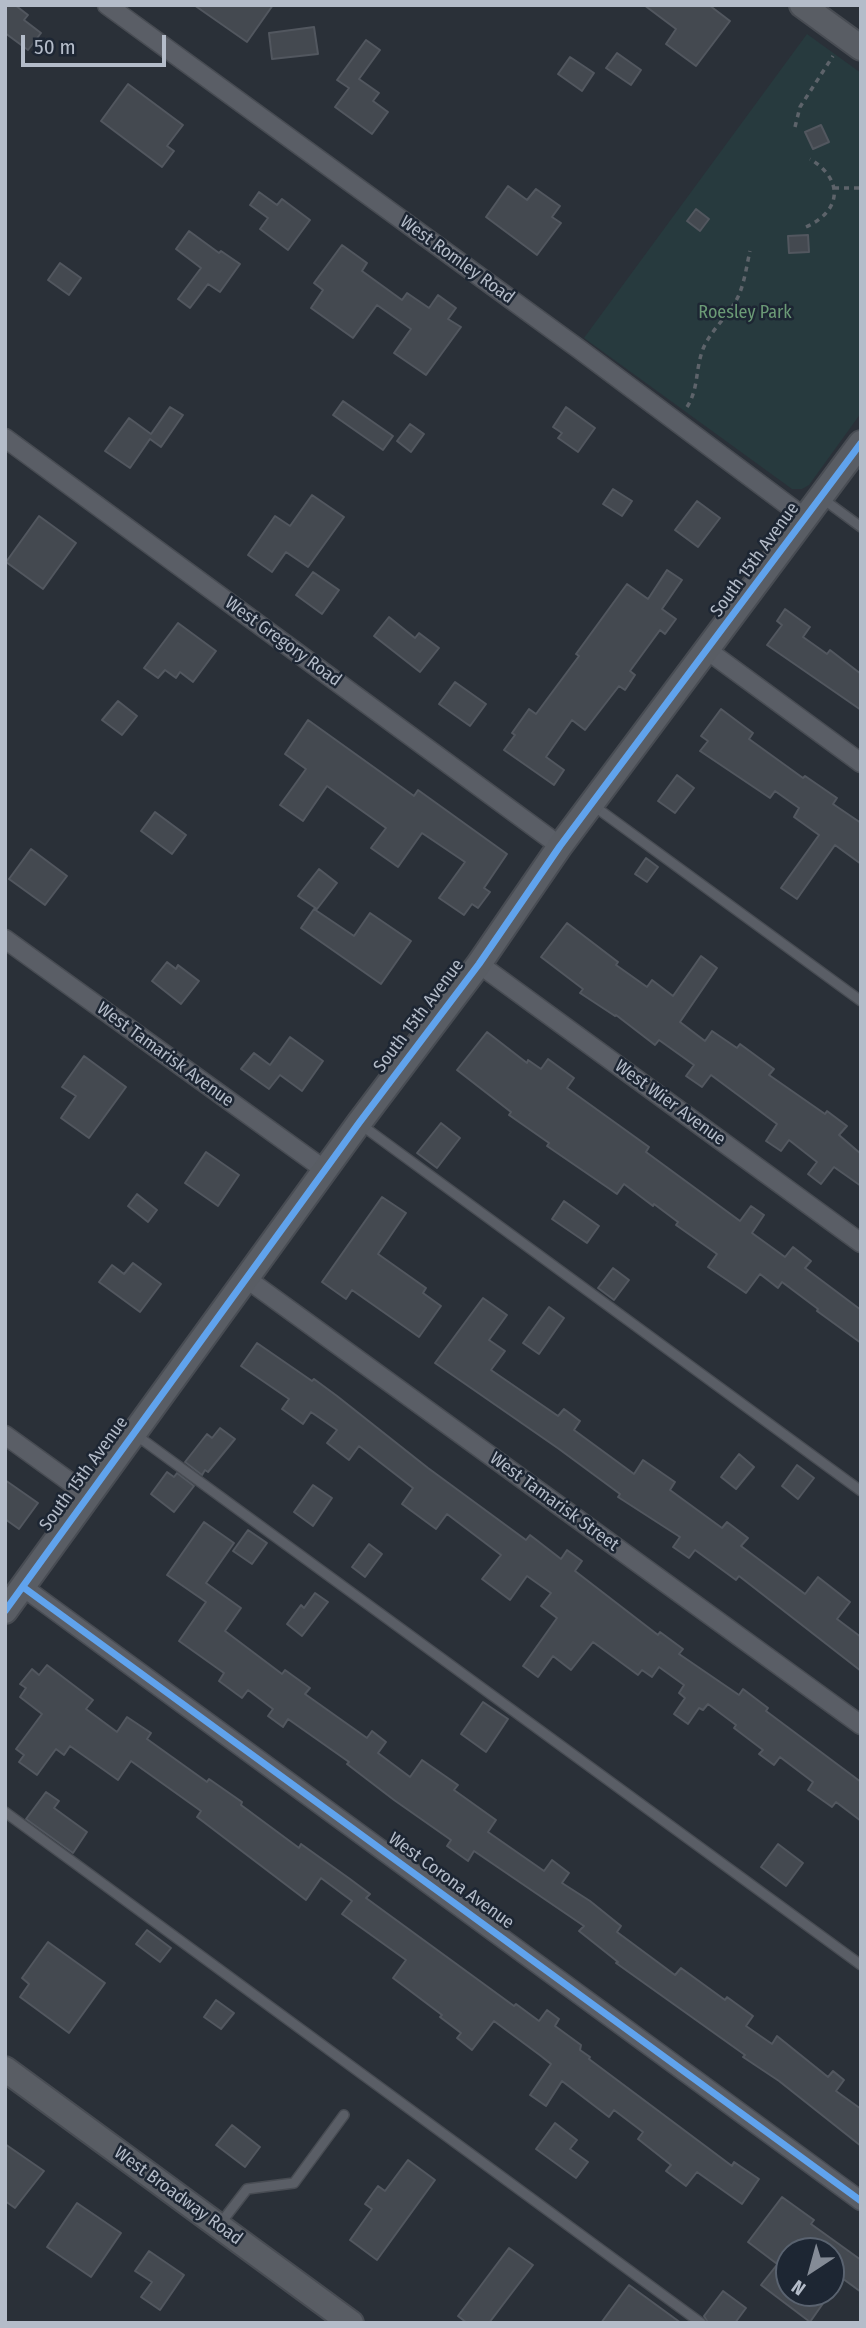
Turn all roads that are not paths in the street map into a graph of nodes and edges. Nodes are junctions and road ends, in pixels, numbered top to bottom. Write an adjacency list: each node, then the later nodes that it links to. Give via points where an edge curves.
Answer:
1 (107, 5): 7 (street, West Romley Road)
2 (802, 5): 3 (street)
3 (861, 48)
4 (5, 438): 12 (street, West Gregory Road)
5 (861, 443): 6 (street, South 15th Avenue)
6 (821, 497): 7 (street, South 15th Avenue); 8 (lane)
7 (805, 518): 9 (street, South 15th Avenue)
8 (861, 527)
9 (707, 650): 10 (street); 11 (street, South 15th Avenue)
10 (861, 763)
11 (592, 805): 12 (street, South 15th Avenue); 15 (lane)
12 (560, 846): 14 (street, South 15th Avenue)
13 (5, 939): 17 (street, West Tamarisk Avenue)
14 (479, 964): 16 (street, South 15th Avenue); 18 (street, West Wier Avenue)
15 (861, 1001)
16 (359, 1123): 17 (street, South 15th Avenue); 22 (lane)
17 (325, 1170): 19 (street, South 15th Avenue)
18 (861, 1243)
19 (247, 1279): 20 (street, South 15th Avenue); 26 (street, West Tamarisk Street)
20 (134, 1433): 23 (street, South 15th Avenue); 28 (lane)
21 (5, 1434): 23 (street)
22 (861, 1491)
23 (88, 1495): 24 (street, South 15th Avenue)
24 (23, 1587): 25 (street, South 15th Avenue); 31 (street, West Corona Avenue)
25 (5, 1611)
26 (861, 1725)
27 (5, 1812): 34 (lane)
28 (861, 1965)
29 (5, 2069): 32 (street, West Broadway Road)
30 (344, 2115): 32 (lane, via 294,2183 247,2189)
31 (861, 2201)
32 (219, 2226): 33 (street, West Broadway Road)
33 (351, 2323)
34 (701, 2323)

